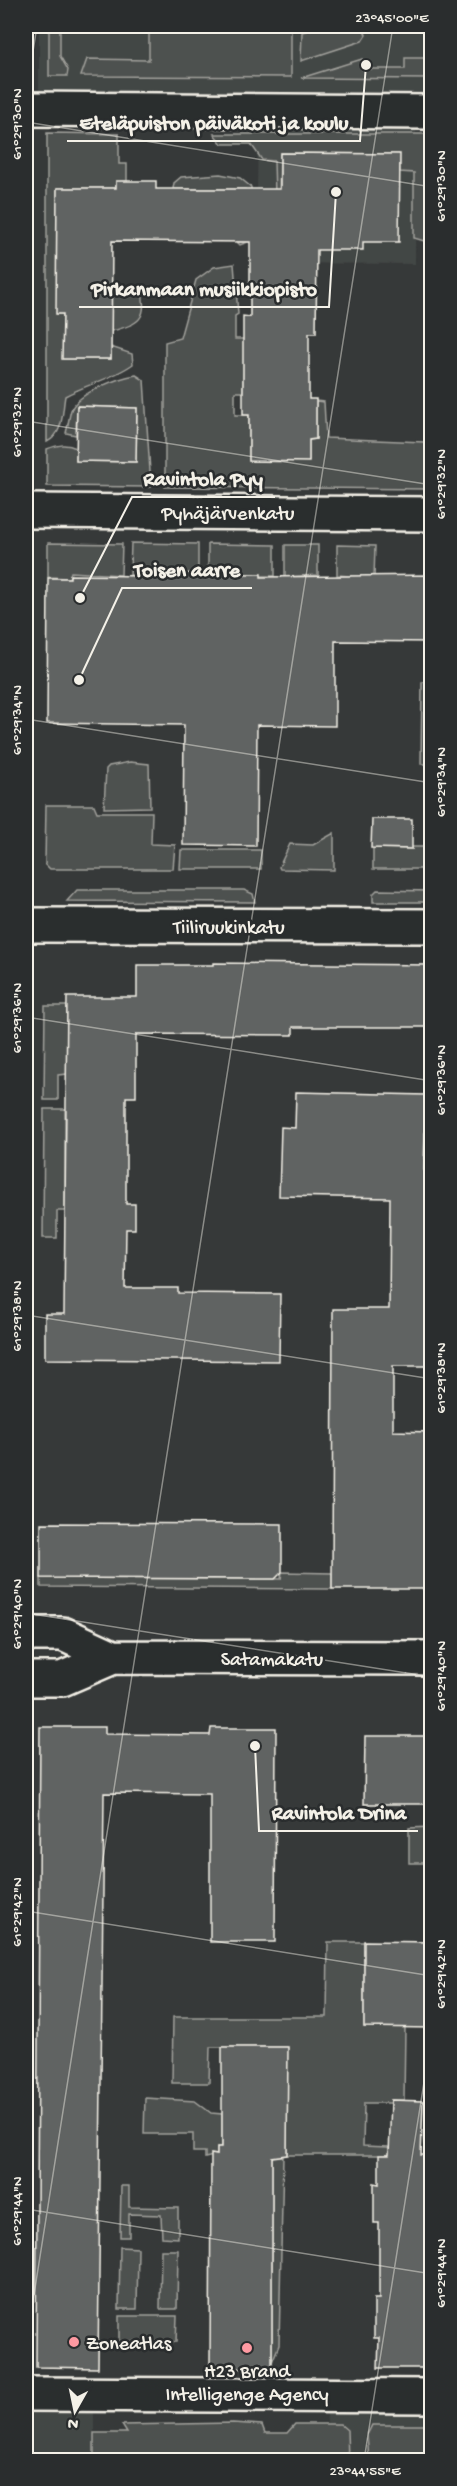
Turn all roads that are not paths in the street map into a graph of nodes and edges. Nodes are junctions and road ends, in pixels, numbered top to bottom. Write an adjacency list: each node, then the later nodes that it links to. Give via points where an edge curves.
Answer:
1 (26, 110): 2 (street)
2 (432, 112)
3 (26, 511): 4 (street, Pyhäjärvenkatu)
4 (432, 514)
5 (26, 925): 6 (street, Tiiliruukinkatu)
6 (432, 926)
7 (26, 1634): 8 (street, Satamakatu, via 63,1634)
8 (113, 1658): 9 (street, Satamakatu); 10 (street, Satamakatu, via 62,1679)
9 (432, 1658)
10 (26, 1679)
11 (26, 2394): 12 (street)
12 (432, 2396)

